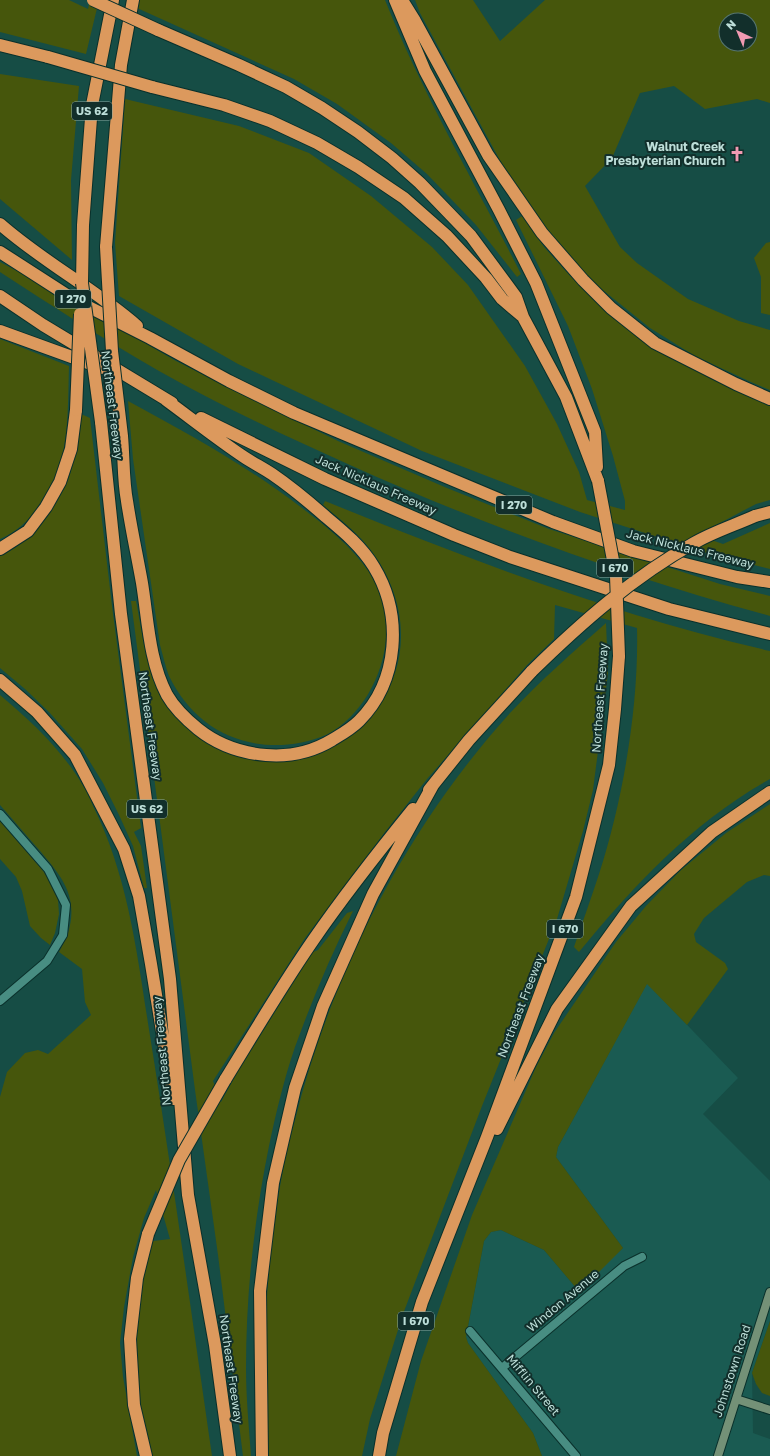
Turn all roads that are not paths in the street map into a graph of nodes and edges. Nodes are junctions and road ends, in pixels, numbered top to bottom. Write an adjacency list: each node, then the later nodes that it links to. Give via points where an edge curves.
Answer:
1 (94, 0): 11 (highway, bridge, via 286,87 346,124 392,158 471,236 516,297)
2 (113, 0): 9 (highway, Northeast Freeway / US 62, via 92,105 83,225)
3 (133, 0): 16 (highway, bridge, via 121,65 106,247 112,351 126,498 157,670 168,697 184,718 204,734 228,747 251,754 276,756 301,754 324,745 358,721 371,707 382,687 390,662 394,630 392,613 382,581 364,552 340,528 273,475)
4 (395, 0): 17 (highway, via 425,71 536,283 595,432)
5 (402, 0): 15 (highway, via 488,156 542,233 583,280 611,308 655,344)
6 (0, 46): 11 (highway, bridge, via 224,105 270,121 317,143 404,198 447,236 502,299)
7 (0, 224): 13 (highway, via 33,251 122,313)
8 (0, 252): 13 (highway, Jack Nicklaus Freeway / I 270, via 73,299)
9 (82, 283): 19 (highway, bridge, via 76,410 71,449 60,482 46,507 28,531); 28 (highway, Northeast Freeway / US 62, bridge, via 101,422 121,614 170,979)
10 (0, 296): 14 (highway, Jack Nicklaus Freeway)
11 (522, 317): 17 (highway, via 566,397)
12 (0, 330): 14 (highway)
13 (150, 338): 20 (highway, Jack Nicklaus Freeway / I 270, via 294,413 553,522 633,551)
14 (127, 377): 16 (highway, Jack Nicklaus Freeway)
15 (770, 399)
16 (166, 400): 21 (highway, Jack Nicklaus Freeway, via 325,479 510,557 669,609)
17 (598, 481): 27 (highway, Northeast Freeway / I 670, bridge, via 616,576 619,656 609,765 576,897)
18 (770, 512): 23 (highway, bridge, via 695,542 640,576 571,633 532,670 469,740)
19 (0, 549)
20 (770, 582)
21 (770, 634)
22 (0, 680): 28 (highway, via 37,712 75,755 124,849 139,896)
23 (433, 785): 35 (highway, bridge, via 374,857 314,939 225,1080 179,1160 148,1234 137,1278 130,1339 134,1405); 37 (highway, via 370,901 323,1006 295,1088 273,1183 260,1291)
24 (770, 792): 27 (highway, via 712,832 631,906 557,1009)
25 (0, 814): 26 (street, via 48,869 66,905 63,935 47,961)
26 (0, 1002)
27 (466, 1191): 38 (highway, Northeast Freeway / I 670, via 422,1302 383,1433)
28 (188, 1196): 36 (highway, Northeast Freeway, via 215,1344)
29 (642, 1257): 32 (street, Windon Avenue, via 624,1266)
30 (770, 1292): 33 (main road, Johnstown Road)
31 (470, 1331): 32 (street, Mifflin Street)
32 (502, 1368): 39 (street, Mifflin Street)
33 (736, 1399): 34 (main road); 40 (main road, Johnstown Road)
34 (770, 1410)
35 (146, 1456)
36 (230, 1456)
37 (262, 1456)
38 (379, 1456)
39 (576, 1456)
40 (718, 1456)

